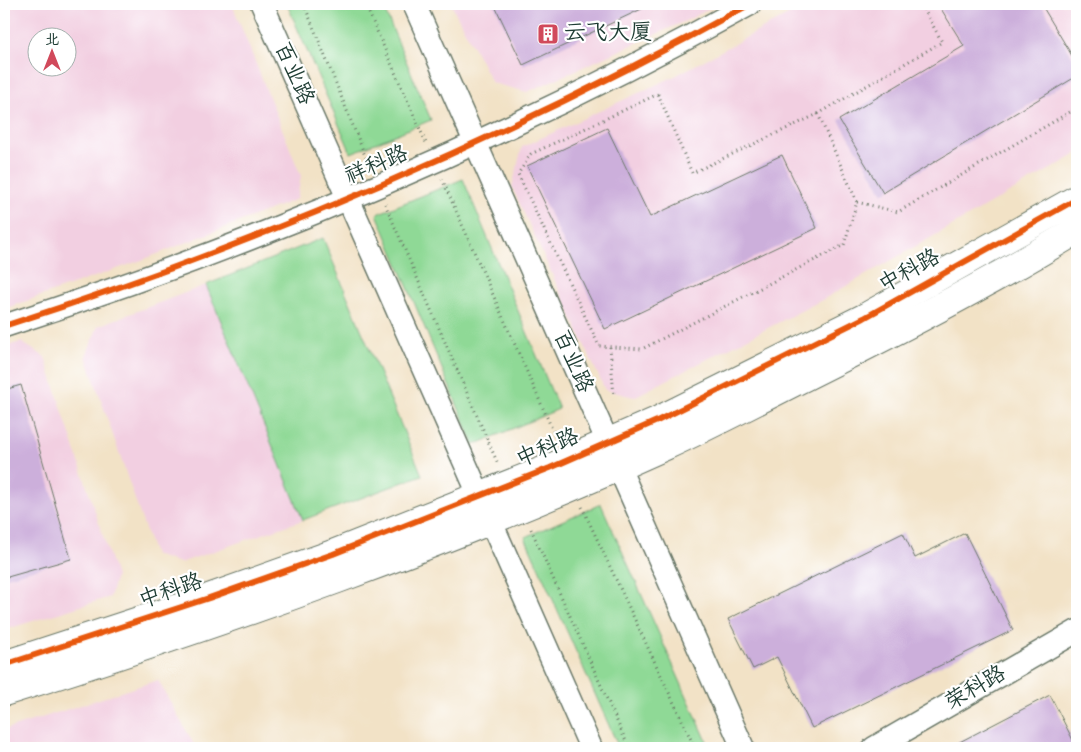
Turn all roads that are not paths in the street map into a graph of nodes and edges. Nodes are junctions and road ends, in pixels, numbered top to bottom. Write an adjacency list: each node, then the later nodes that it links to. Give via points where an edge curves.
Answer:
1 (262, 4): 5 (street, 百业路)
2 (414, 4): 4 (street, 百业路)
3 (750, 4): 4 (street, 祥科路, via 675,45)
4 (475, 142): 5 (street, 祥科路); 9 (street, 百业路)
5 (347, 198): 8 (street, 祥科路, via 167,269); 10 (street, 百业路)
6 (1077, 199): 9 (street, 中科路, via 864,318 657,421)
7 (1077, 230): 9 (street, 中科路, via 876,341 668,445)
8 (4, 326)
9 (613, 454): 10 (street, 中科路, via 566,460 507,485); 10 (street, 中科路, via 572,486 522,508); 15 (street, 百业路)
10 (485, 508): 12 (street, 中科路, via 333,554); 13 (street, 中科路, via 351,575 226,620); 14 (street, 百业路)
11 (1077, 631): 16 (street, 荣科路)
12 (4, 665)
13 (4, 692)
14 (590, 748)
15 (743, 748)
16 (874, 748)

